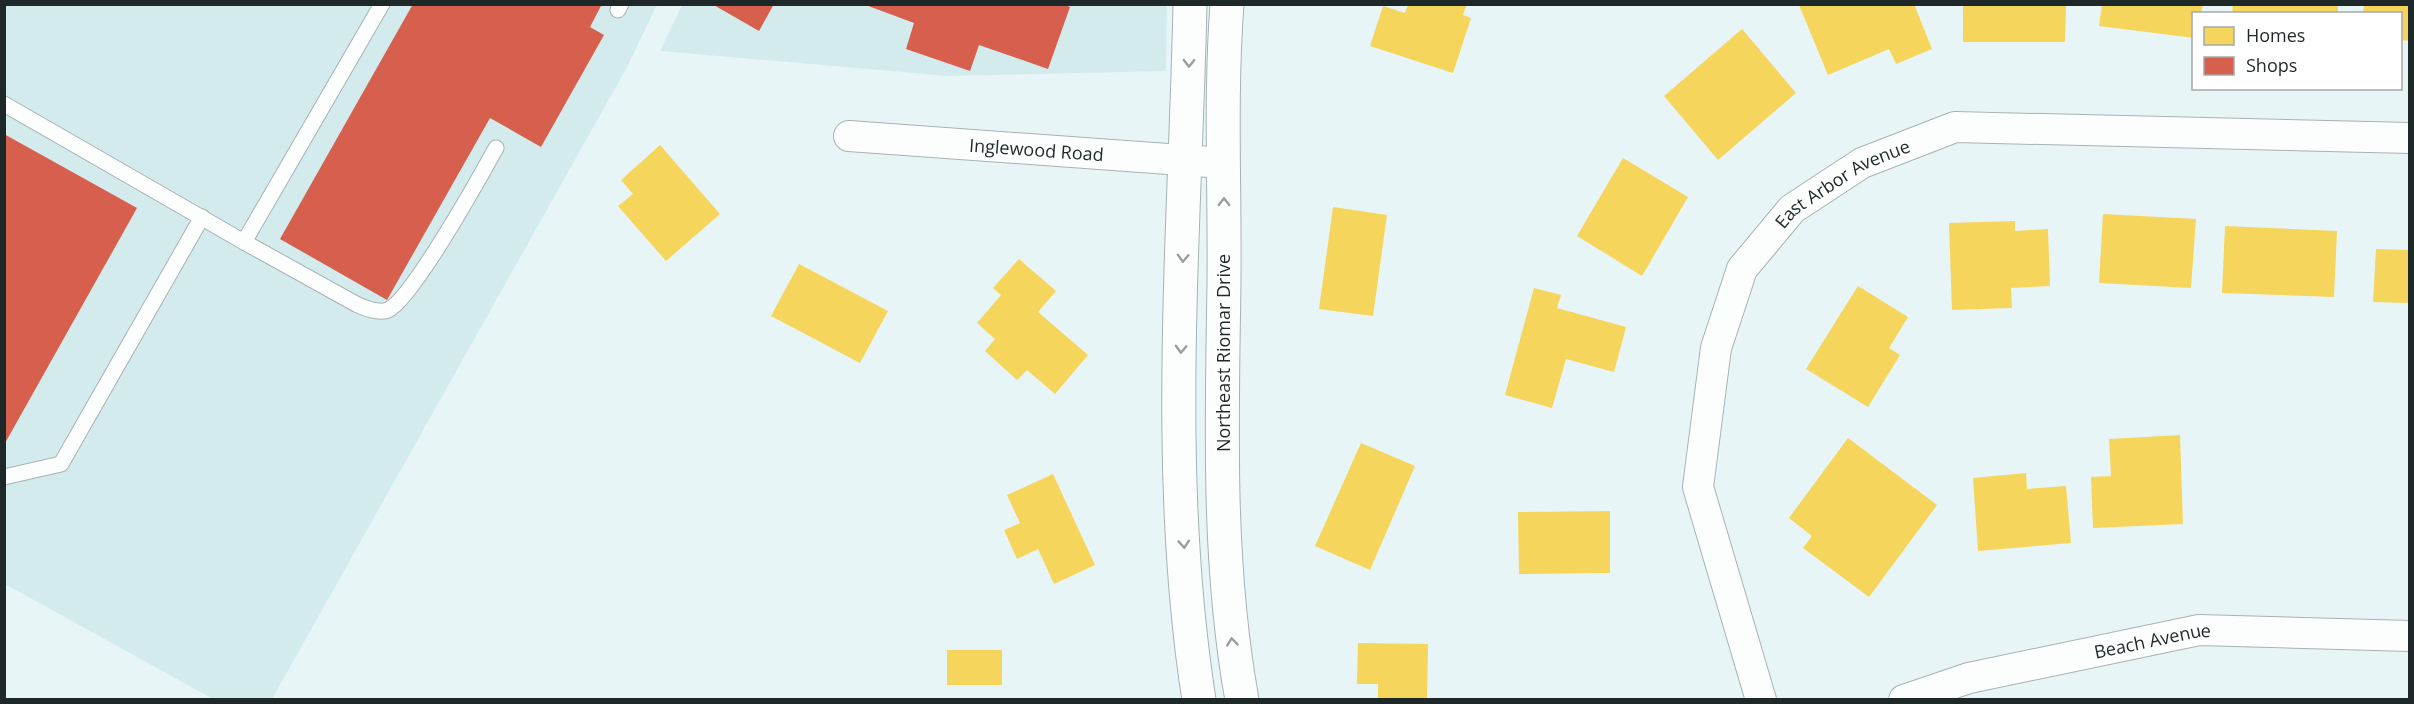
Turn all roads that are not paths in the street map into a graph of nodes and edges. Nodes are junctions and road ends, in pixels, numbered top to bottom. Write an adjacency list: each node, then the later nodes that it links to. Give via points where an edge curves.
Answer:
1 (381, 4): 11 (lane)
2 (1190, 4): 8 (street, one-way to 8)
3 (1227, 4): 9 (street, Northeast Riomar Drive)
4 (4, 104): 10 (lane)
5 (849, 136): 8 (street, Inglewood Road)
6 (2409, 138): 16 (street, East Arbor Avenue, via 1955,127 1862,163 1792,209 1742,269 1716,348 1698,486)
7 (496, 148): 11 (lane, via 459,214 404,295 388,310 376,311 356,304)
8 (1186, 161): 9 (street, Inglewood Road); 14 (street, one-way to 14, via 1178,451 1191,651)
9 (1223, 163): 15 (street, Northeast Riomar Drive, one-way to 9, via 1224,560)
10 (202, 217): 11 (lane); 12 (lane, via 61,464)
11 (244, 242)
12 (4, 477)
13 (2409, 636): 17 (street, Beach Avenue, via 2199,630 1969,678)
14 (1198, 699)
15 (1242, 699)
16 (1761, 699)
17 (1904, 699)

